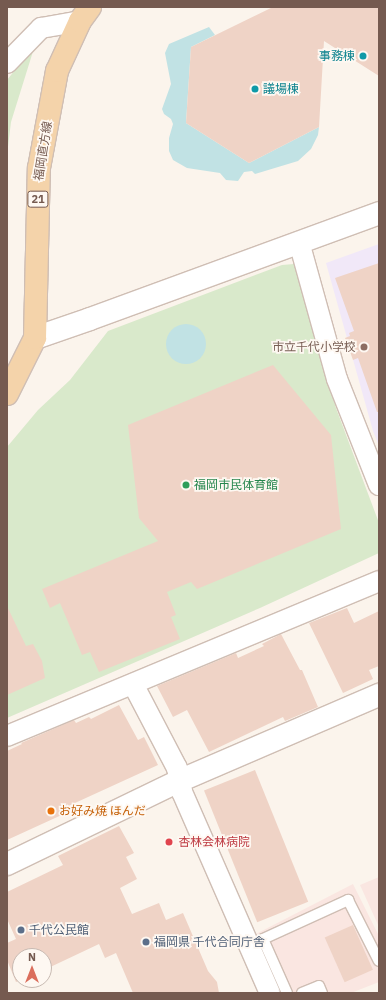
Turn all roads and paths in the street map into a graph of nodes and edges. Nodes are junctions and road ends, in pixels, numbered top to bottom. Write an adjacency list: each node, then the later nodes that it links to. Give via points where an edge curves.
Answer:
1 (85, 14): 2 (street, via 41,28); 5 (main road, 福岡直方線 / 21, via 57,71 38,168)
2 (7, 63)
3 (379, 213): 4 (street)
4 (299, 242): 5 (street); 7 (street, via 337,379)
5 (34, 338): 6 (main road, 福岡直方線 / 21)
6 (7, 394)
7 (379, 485)
8 (379, 581): 9 (street)
9 (133, 684): 11 (street); 12 (street, via 176,768)
10 (379, 695): 12 (street)
11 (7, 736)
12 (179, 781): 13 (street); 15 (street)
13 (7, 864)
14 (379, 961): 16 (lane, via 348,900 264,939)
15 (270, 993)
16 (287, 993)
17 (302, 993): 18 (lane, via 319,986)
18 (322, 993)

